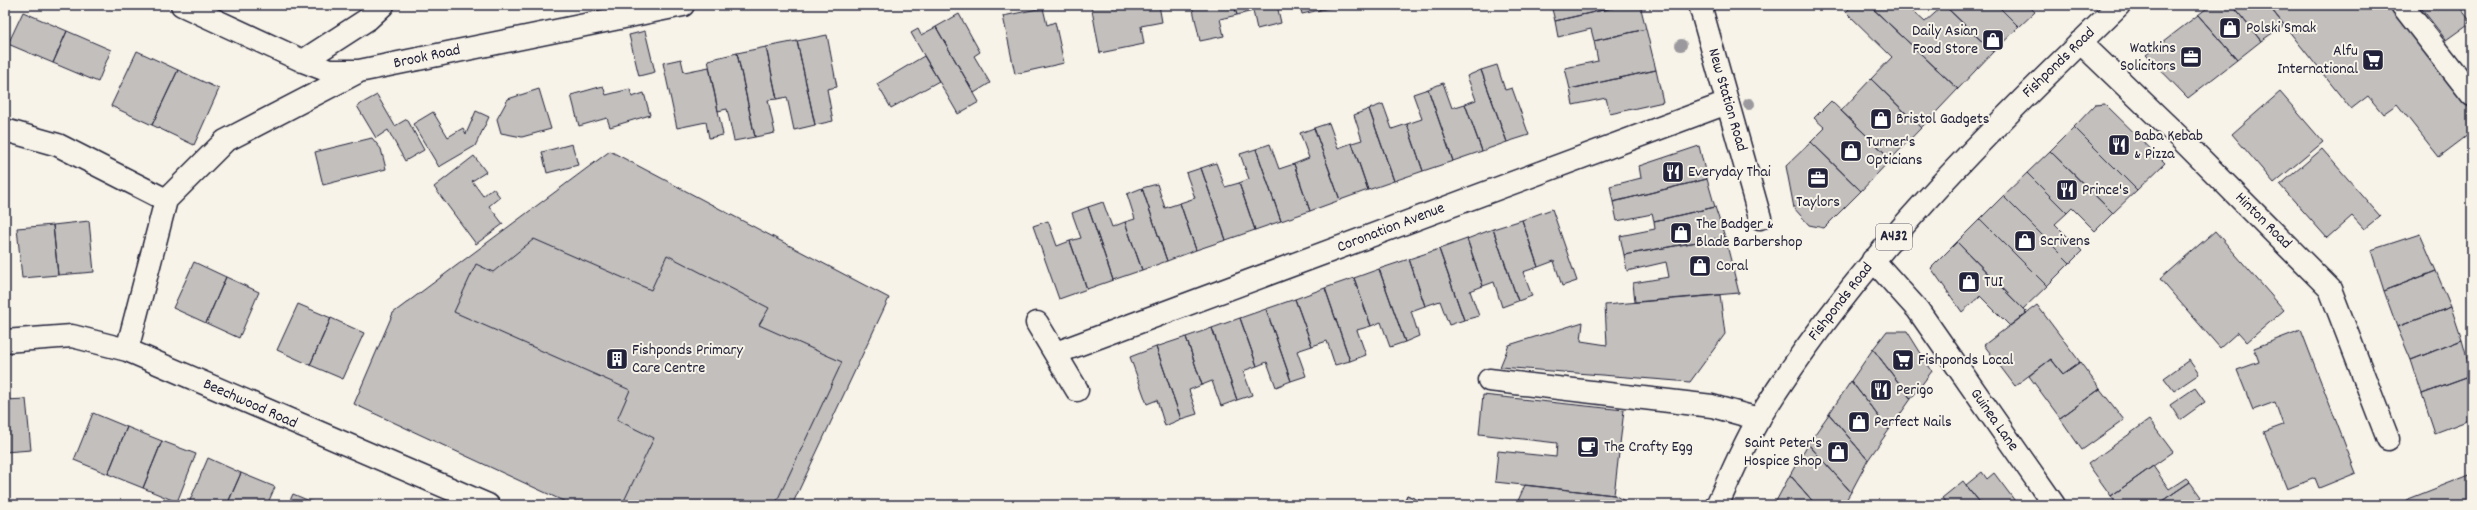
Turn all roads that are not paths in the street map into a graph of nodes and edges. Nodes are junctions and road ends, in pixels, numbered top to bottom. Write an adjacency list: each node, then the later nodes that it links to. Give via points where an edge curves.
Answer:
1 (182, 5): 8 (street, Brook Road)
2 (382, 5): 8 (street, via 368,19)
3 (683, 5): 9 (street, Brook Road)
4 (1700, 5): 11 (street, New Station Road)
5 (2119, 5): 7 (street, Fishponds Road / A432)
6 (2402, 5): 10 (street)
7 (2080, 42): 15 (street, Fishponds Road / A432, via 1990,130); 23 (street, Hinton Road, via 2330,289)
8 (303, 62): 9 (street, Brook Road, via 329,71)
9 (359, 71): 13 (street, via 225,141)
10 (2472, 95)
11 (1727, 103): 14 (street, New Station Road); 19 (street, Coronation Avenue)
12 (5, 130): 13 (street, via 58,145)
13 (166, 200): 18 (street)
14 (1760, 218)
15 (1873, 260): 22 (street, Fishponds Road / A432, via 1802,352); 26 (street, Guinea Lane, via 1918,310)
16 (1037, 323): 19 (street)
17 (5, 341): 18 (street, Beechwood Road, via 72,336)
18 (127, 350): 24 (street, Beechwood Road)
19 (1056, 353): 21 (street)
20 (1489, 380): 22 (street, via 1712,406)
21 (1077, 390)
22 (1759, 419): 25 (street, Fishponds Road / A432)
23 (2388, 439)
24 (488, 505)
25 (1717, 505)
26 (2054, 505)

